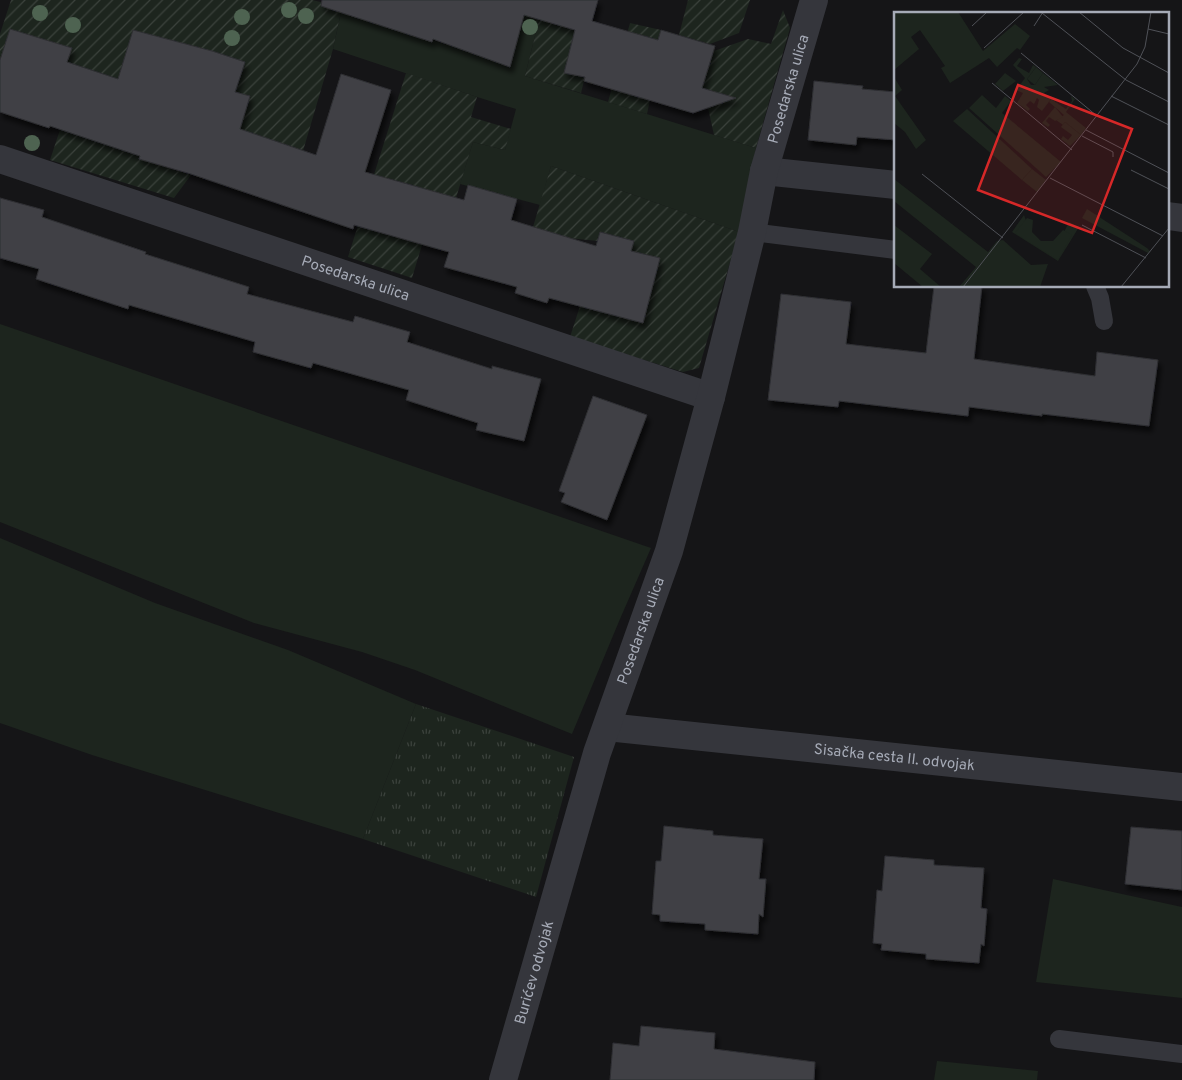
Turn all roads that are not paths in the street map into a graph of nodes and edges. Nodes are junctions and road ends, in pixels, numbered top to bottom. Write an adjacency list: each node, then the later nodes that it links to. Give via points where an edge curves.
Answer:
1 (808, 2): 3 (street, Posedarska ulica)
2 (0, 159): 9 (street, Posedarska ulica)
3 (764, 171): 4 (street); 5 (street, Posedarska ulica)
4 (894, 185)
5 (752, 232): 6 (lane); 9 (street, Posedarska ulica)
6 (894, 250)
7 (1096, 288): 8 (lane)
8 (1104, 321)
9 (711, 397): 10 (street, Posedarska ulica, via 669,551)
10 (606, 727): 11 (street, Sisačka cesta II. odvojak); 12 (street, Posedarska ulica)
11 (1182, 787)
12 (565, 863): 15 (street, Burićev odvojak)
13 (1059, 1039): 14 (lane)
14 (1182, 1054)
15 (503, 1080)

